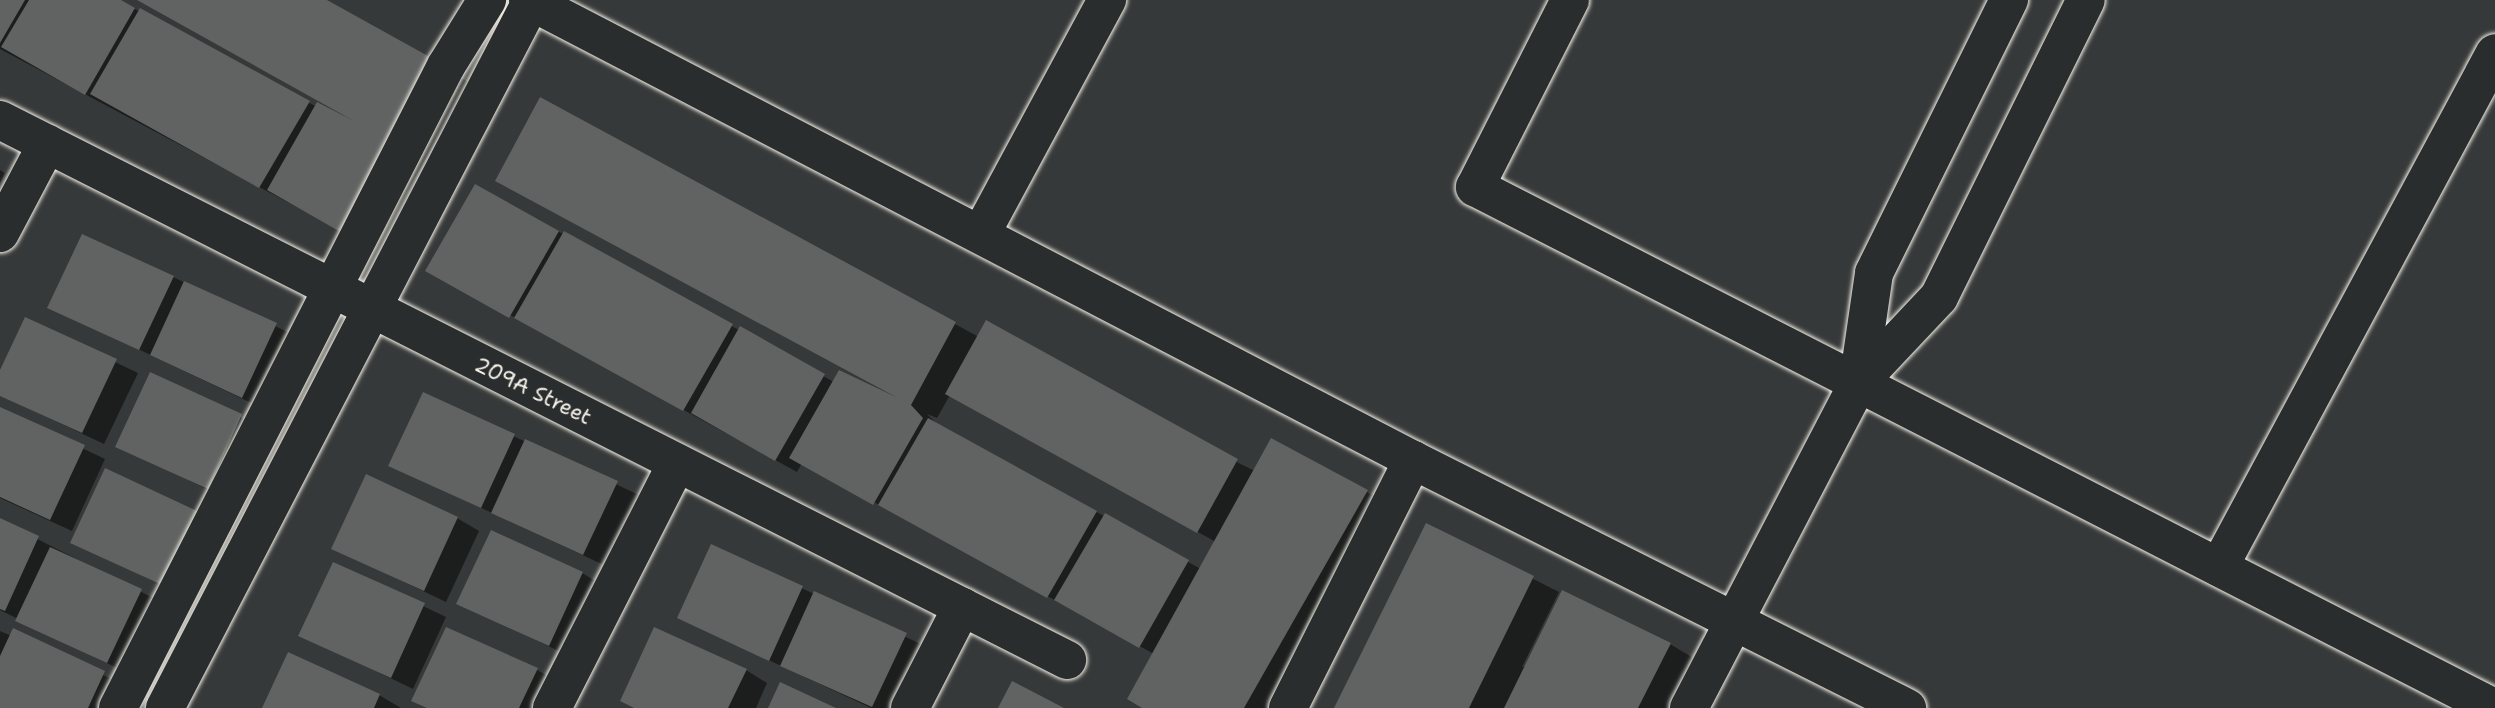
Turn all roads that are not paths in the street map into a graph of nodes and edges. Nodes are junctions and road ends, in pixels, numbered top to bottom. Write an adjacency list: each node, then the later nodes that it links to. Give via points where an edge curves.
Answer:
1 (486, 0): 12 (street, via 446,66)
2 (1107, 0): 10 (street)
3 (1570, 0): 14 (street, via 1475,187)
4 (2009, 0): 14 (street, via 1874,273)
5 (2086, 0): 14 (street, via 1939,297)
6 (530, 1): 10 (street); 13 (street)
7 (2495, 53): 17 (street)
8 (0, 120): 9 (street, 209A Street)
9 (47, 144): 11 (street); 12 (street, 209A Street)
10 (982, 232): 15 (street)
11 (0, 233)
12 (334, 292): 13 (street, 209A Street); 21 (street)
13 (373, 312): 16 (street, 209A Street); 22 (street)
14 (1858, 383): 17 (street); 19 (street)
15 (1413, 460): 19 (street); 25 (street)
16 (677, 463): 18 (street, 209A Street); 23 (street)
17 (2219, 567): 28 (street)
18 (962, 607): 20 (street, 209A Street); 24 (street)
19 (1733, 623): 26 (street); 27 (street)
20 (1067, 660)
21 (118, 708)
22 (165, 708)
23 (552, 708)
24 (910, 708)
25 (1288, 708)
26 (1689, 708)
27 (1907, 708)
28 (2494, 708)

